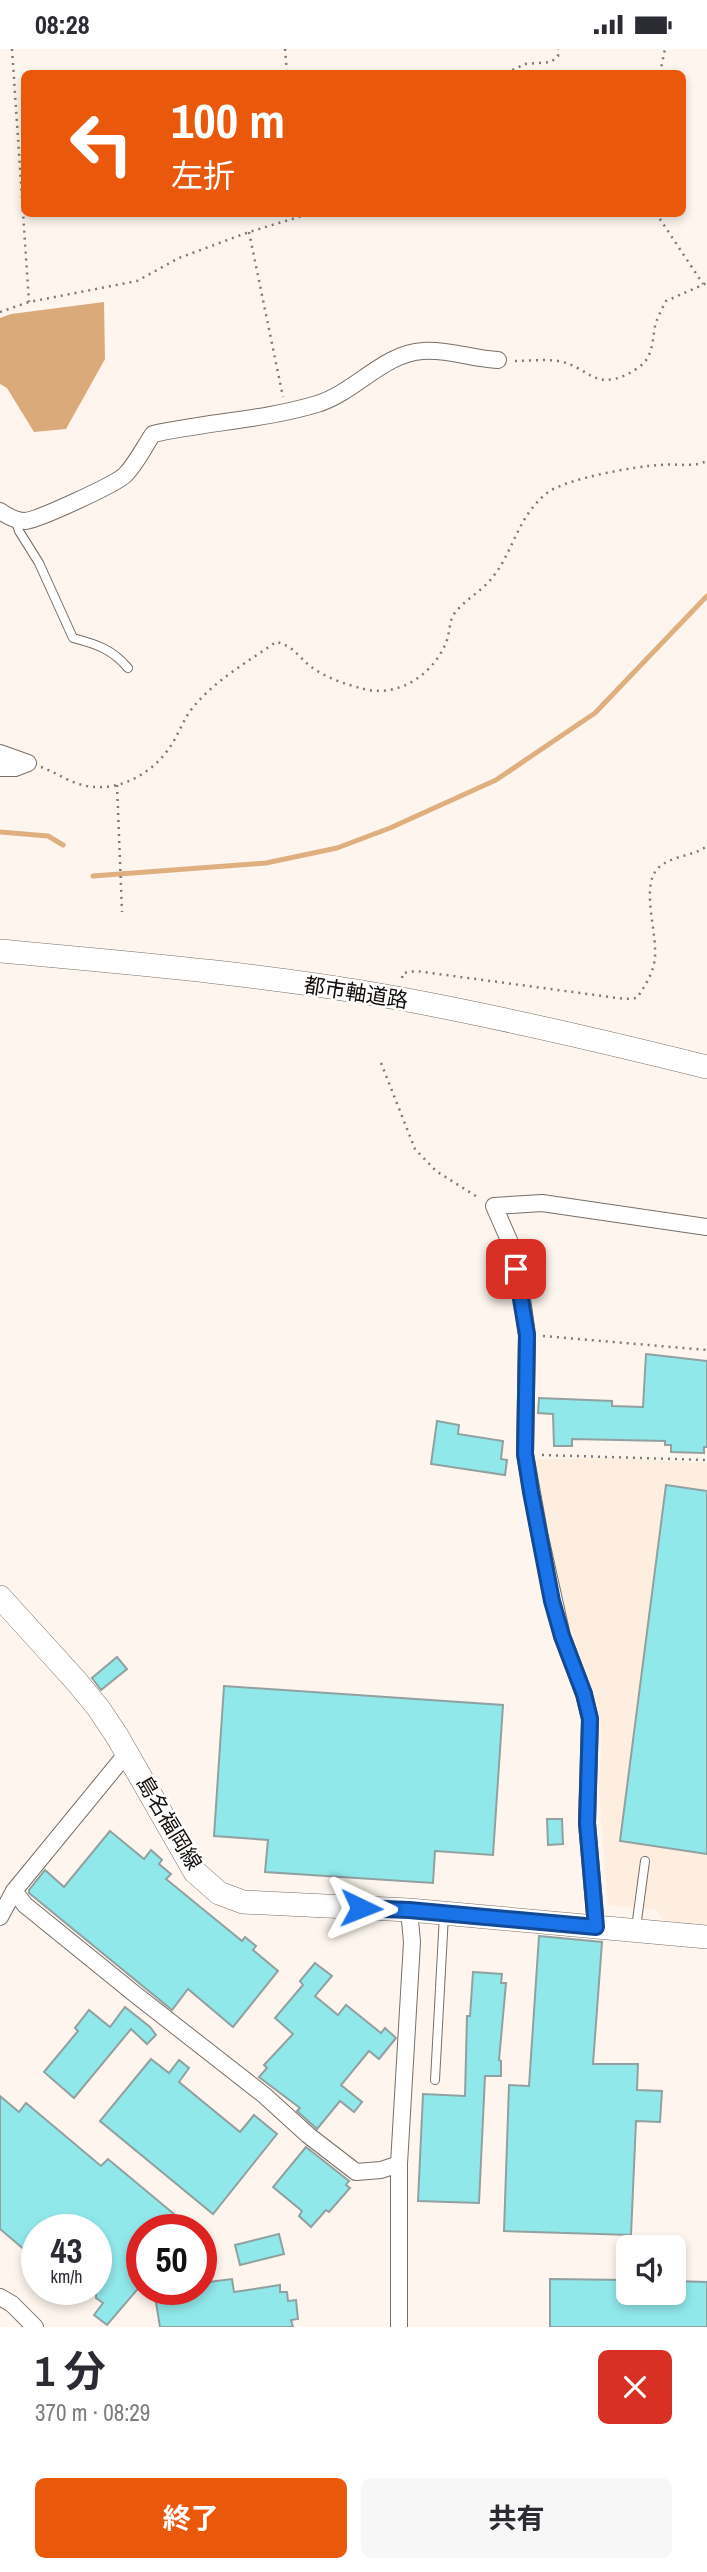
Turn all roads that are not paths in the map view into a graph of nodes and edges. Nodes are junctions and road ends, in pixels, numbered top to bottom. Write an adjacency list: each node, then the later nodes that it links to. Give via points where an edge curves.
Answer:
1 (498, 361): 2 (street, via 420,351 320,403 153,434 125,475 111,485 26,521)
2 (7, 515): 3 (lane, via 39,563 73,638 102,646)
3 (128, 668)
4 (0, 753): 5 (street, via 28,763)
5 (0, 768)
6 (0, 951): 7 (main road, 都市軸道路, via 237,974 389,997)
7 (707, 1067)
8 (707, 1227): 16 (street, via 542,1203 494,1206 512,1247 527,1335 525,1454 552,1601 590,1719 587,1811)
9 (0, 1597): 10 (main road, 島名福岡線, via 78,1682)
10 (127, 1753): 12 (street); 13 (main road, 島名福岡線, via 195,1872 219,1893 243,1902)
11 (645, 1861): 17 (lane)
12 (14, 1891): 15 (street); 20 (street, via 65,1938 356,2172)
13 (409, 1910): 14 (main road, 島名福岡線); 20 (street, via 412,1942)
14 (444, 1913): 16 (main road, 島名福岡線); 19 (lane)
15 (0, 1917)
16 (596, 1927): 17 (main road, 島名福岡線)
17 (636, 1930): 18 (main road, 島名福岡線)
18 (707, 1937)
19 (435, 2080)
20 (400, 2164): 23 (street)
21 (0, 2297): 22 (street)
22 (35, 2327)
23 (399, 2327)

